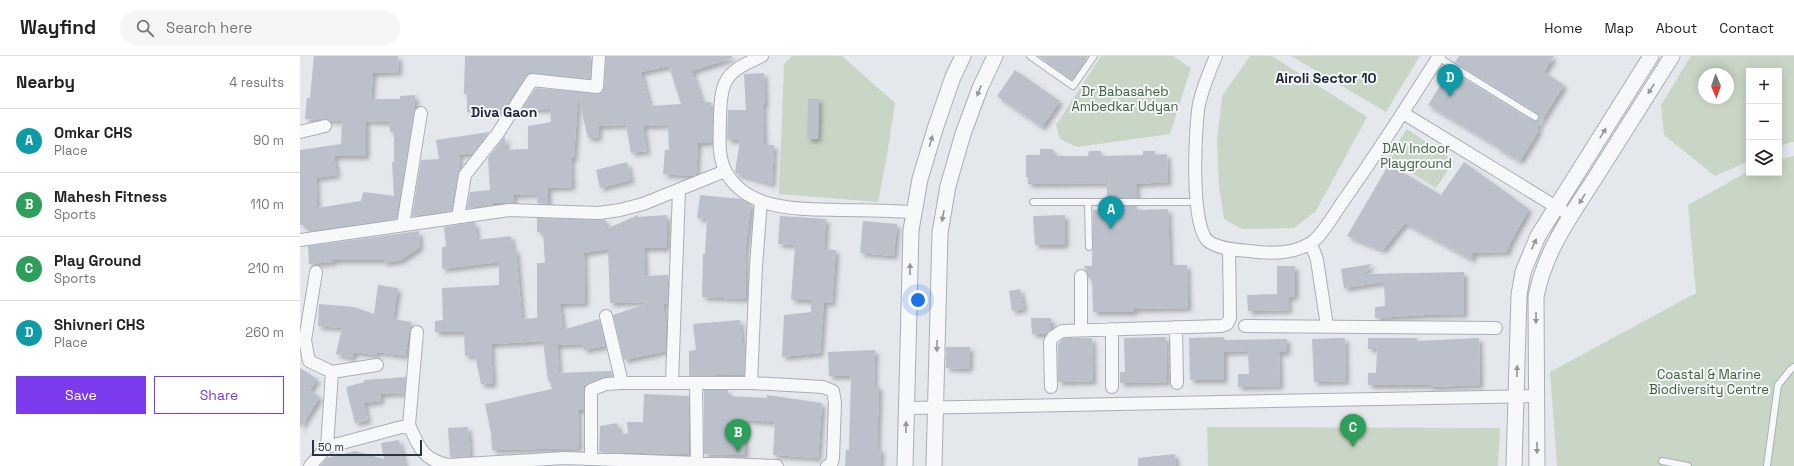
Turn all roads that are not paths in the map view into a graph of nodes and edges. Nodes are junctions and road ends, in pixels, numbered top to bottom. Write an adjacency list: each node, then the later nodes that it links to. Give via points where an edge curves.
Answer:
1 (600, 56): 25 (street, via 597,87 532,80 498,133 465,175)
2 (762, 56): 16 (street, via 731,73 724,87 721,102 720,149)
3 (964, 56): 23 (street, one-way to 3, via 920,179 936,126 953,77)
4 (995, 56): 54 (street, one-way to 54, via 963,134 948,186 940,228)
5 (1030, 56): 6 (lane, via 1073,86)
6 (1094, 56)
7 (1216, 56): 21 (street, via 1204,85 1199,106 1194,167)
8 (1652, 56): 22 (street, one-way to 8)
9 (1672, 56): 24 (street, one-way to 24)
10 (1439, 57): 12 (street); 13 (lane)
11 (421, 113): 26 (street)
12 (1403, 113): 22 (street); 28 (street, via 1326,226)
13 (1535, 117)
14 (325, 126): 15 (street)
15 (300, 132)
16 (725, 171): 17 (street); 18 (street, via 737,187)
17 (679, 190): 25 (street, via 643,204 599,213 509,210); 44 (street)
18 (761, 201): 23 (street, via 787,208); 47 (street)
19 (1034, 202): 20 (lane)
20 (1088, 202): 21 (lane); 29 (lane)
21 (1197, 202): 30 (street, via 1201,228 1208,241)
22 (1557, 207): 24 (street); 51 (street, one-way to 22, via 1519,295 1523,272 1538,236)
23 (914, 212): 53 (street, one-way to 23, via 911,230)
24 (1571, 216): 52 (street, one-way to 52, via 1551,250 1536,297)
25 (458, 217): 26 (street)
26 (403, 225): 27 (street)
27 (300, 240)
28 (1311, 243): 30 (street, via 1287,252); 35 (street, via 1317,260)
29 (1089, 247)
30 (1229, 249): 36 (street, via 1230,318 1227,324)
31 (316, 272): 43 (street, via 305,340 309,361)
32 (1081, 276): 39 (street)
33 (606, 316): 46 (street)
34 (1245, 326): 35 (street)
35 (1327, 326): 37 (street)
36 (1176, 327): 38 (street); 48 (street)
37 (1496, 328)
38 (1112, 329): 39 (street); 50 (street)
39 (1081, 330): 49 (street, via 1062,331 1050,342)
40 (417, 332): 55 (street)
41 (377, 365): 43 (street)
42 (1794, 367): 69 (lane, via 1778,385)
43 (332, 372): 56 (street)
44 (672, 382): 45 (street); 46 (street)
45 (696, 382): 47 (street); 60 (street)
46 (622, 383): 57 (street, via 606,384 591,390)
47 (751, 383): 63 (street, via 823,387 832,391 835,403 832,458 831,465)
48 (1177, 383)
49 (1051, 387)
50 (1112, 387)
51 (1517, 396): 52 (street); 54 (street); 66 (street)
52 (1537, 396): 67 (street, one-way to 67)
53 (907, 408): 54 (street); 64 (street, one-way to 53)
54 (935, 408): 65 (street)
55 (409, 425): 56 (street); 57 (street, via 420,449 435,462 448,465 565,458)
56 (327, 447): 61 (street)
57 (591, 459): 60 (street)
58 (300, 460): 61 (street)
59 (1662, 461): 68 (lane)
60 (697, 463): 62 (street)
61 (308, 466)
62 (777, 466)
63 (827, 466)
64 (905, 466)
65 (934, 466)
66 (1514, 466)
67 (1537, 466)
68 (1688, 466)
69 (1767, 466)

